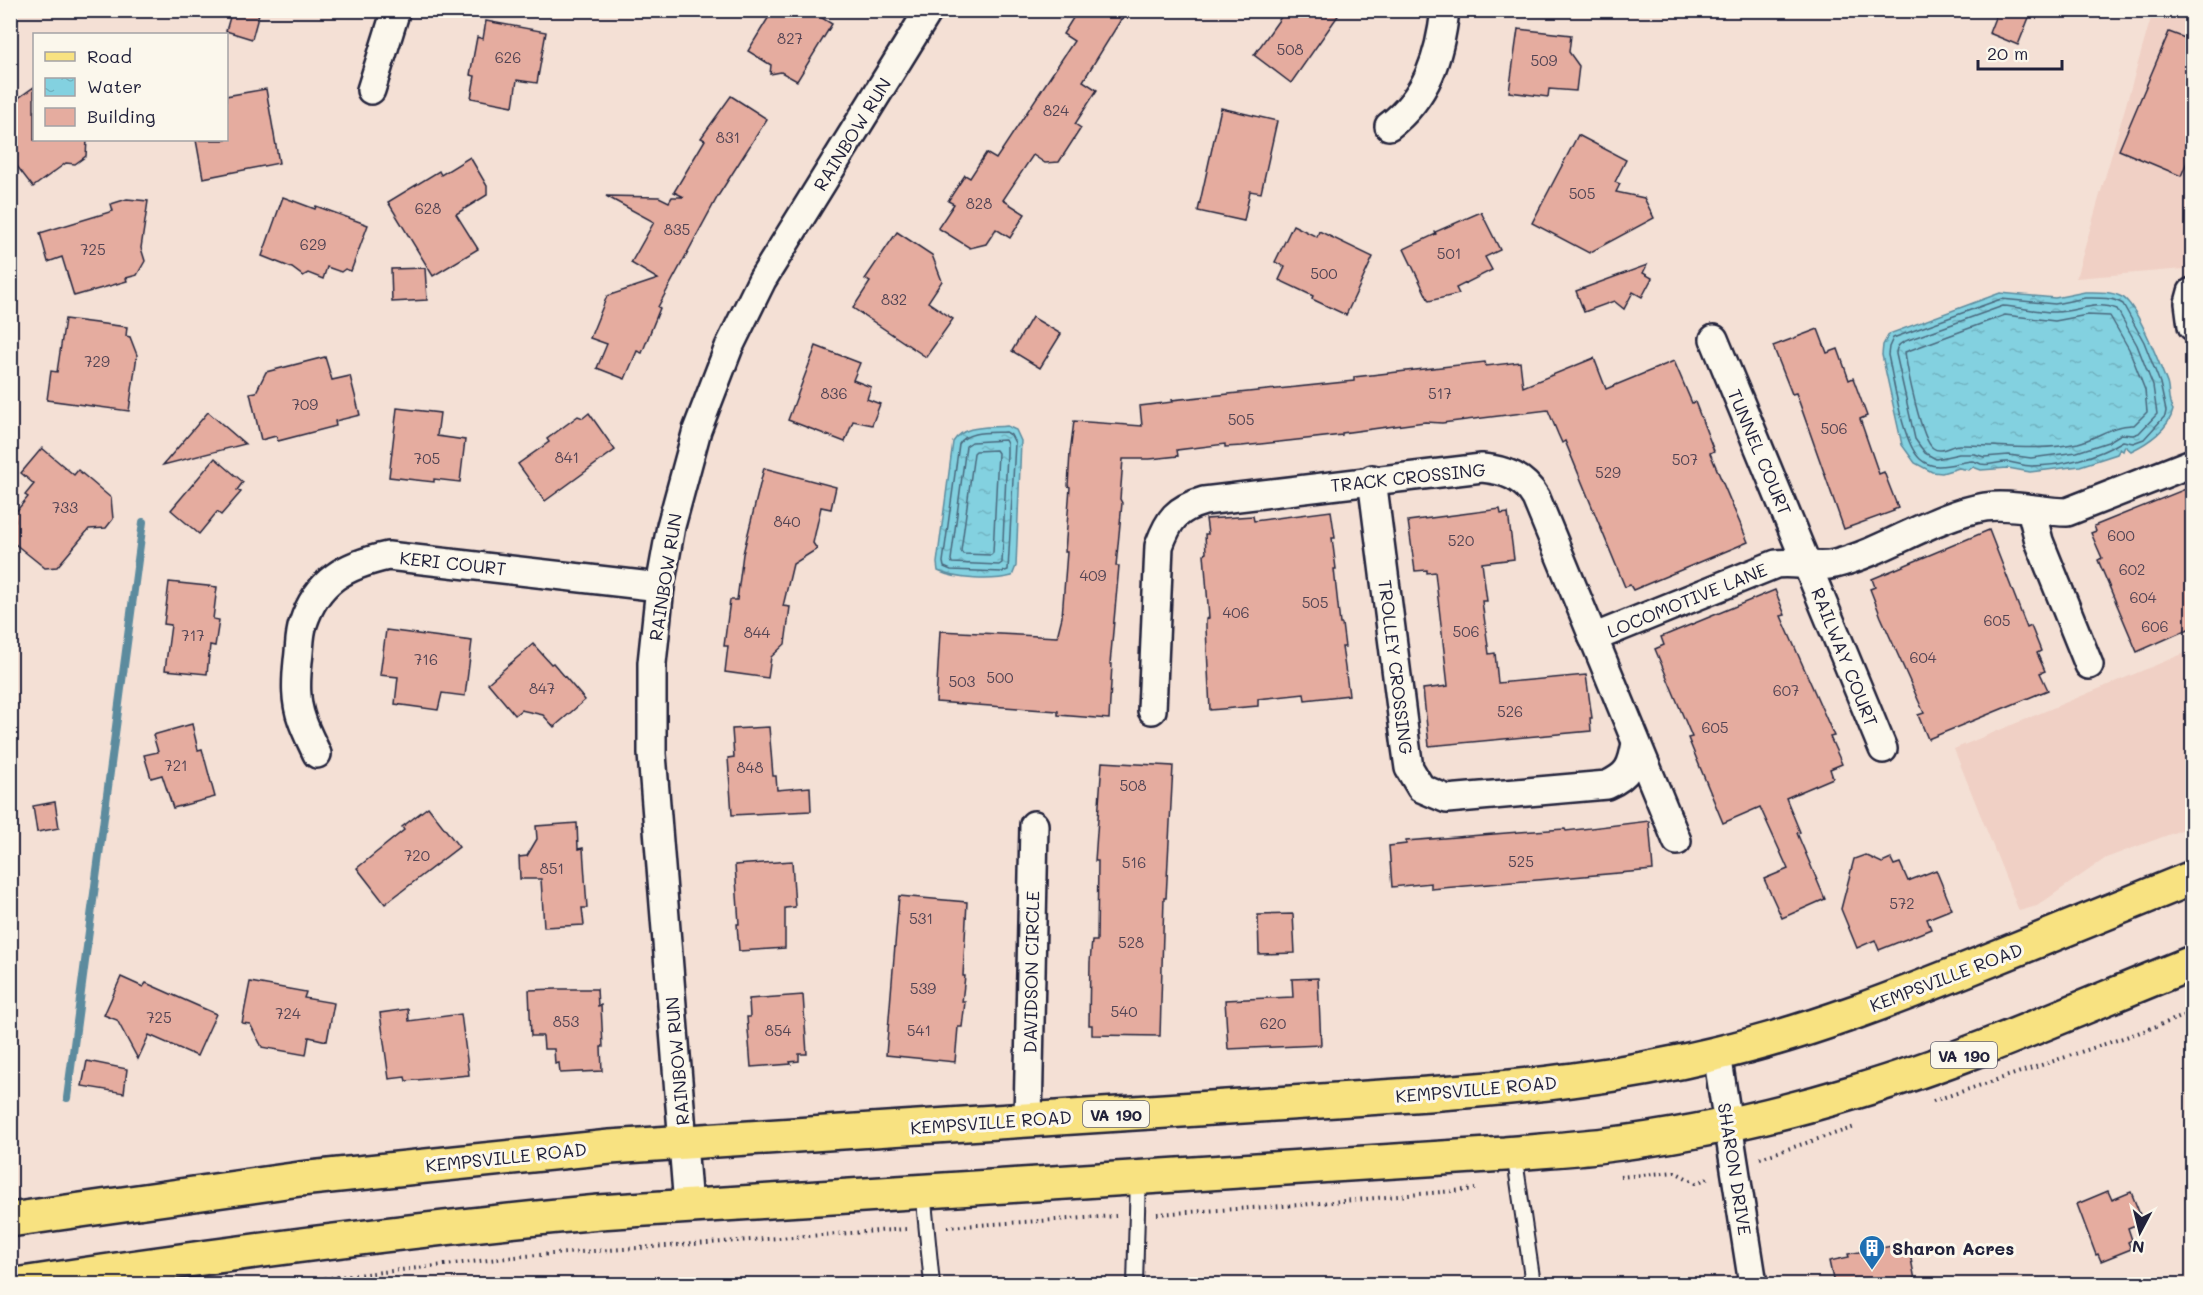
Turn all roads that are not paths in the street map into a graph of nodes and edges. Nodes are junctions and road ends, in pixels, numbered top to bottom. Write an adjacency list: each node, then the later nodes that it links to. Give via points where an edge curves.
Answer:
1 (396, 10): 4 (street)
2 (929, 10): 13 (street, RAINBOW RUN, via 762,280 729,347 697,430 671,526)
3 (1445, 10): 5 (street, via 1436,61 1428,78 1407,109)
4 (371, 90)
5 (1389, 126)
6 (2193, 292): 7 (street, via 2189,303)
7 (2193, 326)
8 (1713, 339): 12 (street, TUNNEL COURT)
9 (2193, 463): 11 (street, LOCOMOTIVE LANE, via 2067,512)
10 (1372, 479): 14 (street, TRACK CROSSING, via 1482,468 1497,469 1521,480 1536,498); 16 (street, TRACK CROSSING, via 1204,501 1176,513 1159,546); 17 (street, TROLLEY CROSSING, via 1409,768 1421,788 1447,799 1607,785 1628,771)
11 (2031, 509): 12 (street, LOCOMOTIVE LANE, via 1986,507 1833,565); 15 (street, via 2039,541)
12 (1807, 564): 14 (street, LOCOMOTIVE LANE, via 1776,564); 18 (street, RAILWAY COURT)
13 (660, 587): 19 (street, KERI COURT, via 388,556 360,562 324,586 302,625 296,688 301,719); 27 (street, RAINBOW RUN, via 652,663 652,754)
14 (1593, 638): 17 (street, TRACK CROSSING)
15 (2089, 665)
16 (1152, 710)
17 (1636, 743): 21 (street, TRACK CROSSING)
18 (1883, 749)
19 (317, 754)
20 (1034, 825): 25 (street, DAVIDSON CIRCLE)
21 (1677, 841)
22 (2193, 878): 24 (main road, KEMPSVILLE ROAD / VA 190, via 1831,1021)
23 (2193, 963): 26 (main road, VA 190, via 1918,1071 1858,1091)
24 (1717, 1054): 25 (main road, KEMPSVILLE ROAD / VA 190, via 1532,1086); 26 (street, SHARON DRIVE)
25 (1028, 1120): 27 (main road, KEMPSVILLE ROAD / VA 190)
26 (1728, 1124): 28 (main road, VA 190, via 1607,1145); 38 (street, SHARON DRIVE)
27 (683, 1141): 31 (street, RAINBOW RUN); 32 (main road, KEMPSVILLE ROAD / VA 190, via 300,1179)
28 (1514, 1153): 29 (main road, VA 190); 37 (lane)
29 (1138, 1177): 30 (main road, VA 190); 36 (lane)
30 (923, 1191): 31 (main road, VA 190); 35 (lane)
31 (688, 1206): 33 (main road, VA 190, via 403,1232)
32 (10, 1220)
33 (135, 1276): 34 (main road, VA 190)
34 (22, 1284)
35 (932, 1284)
36 (1135, 1284)
37 (1533, 1284)
38 (1753, 1284)

